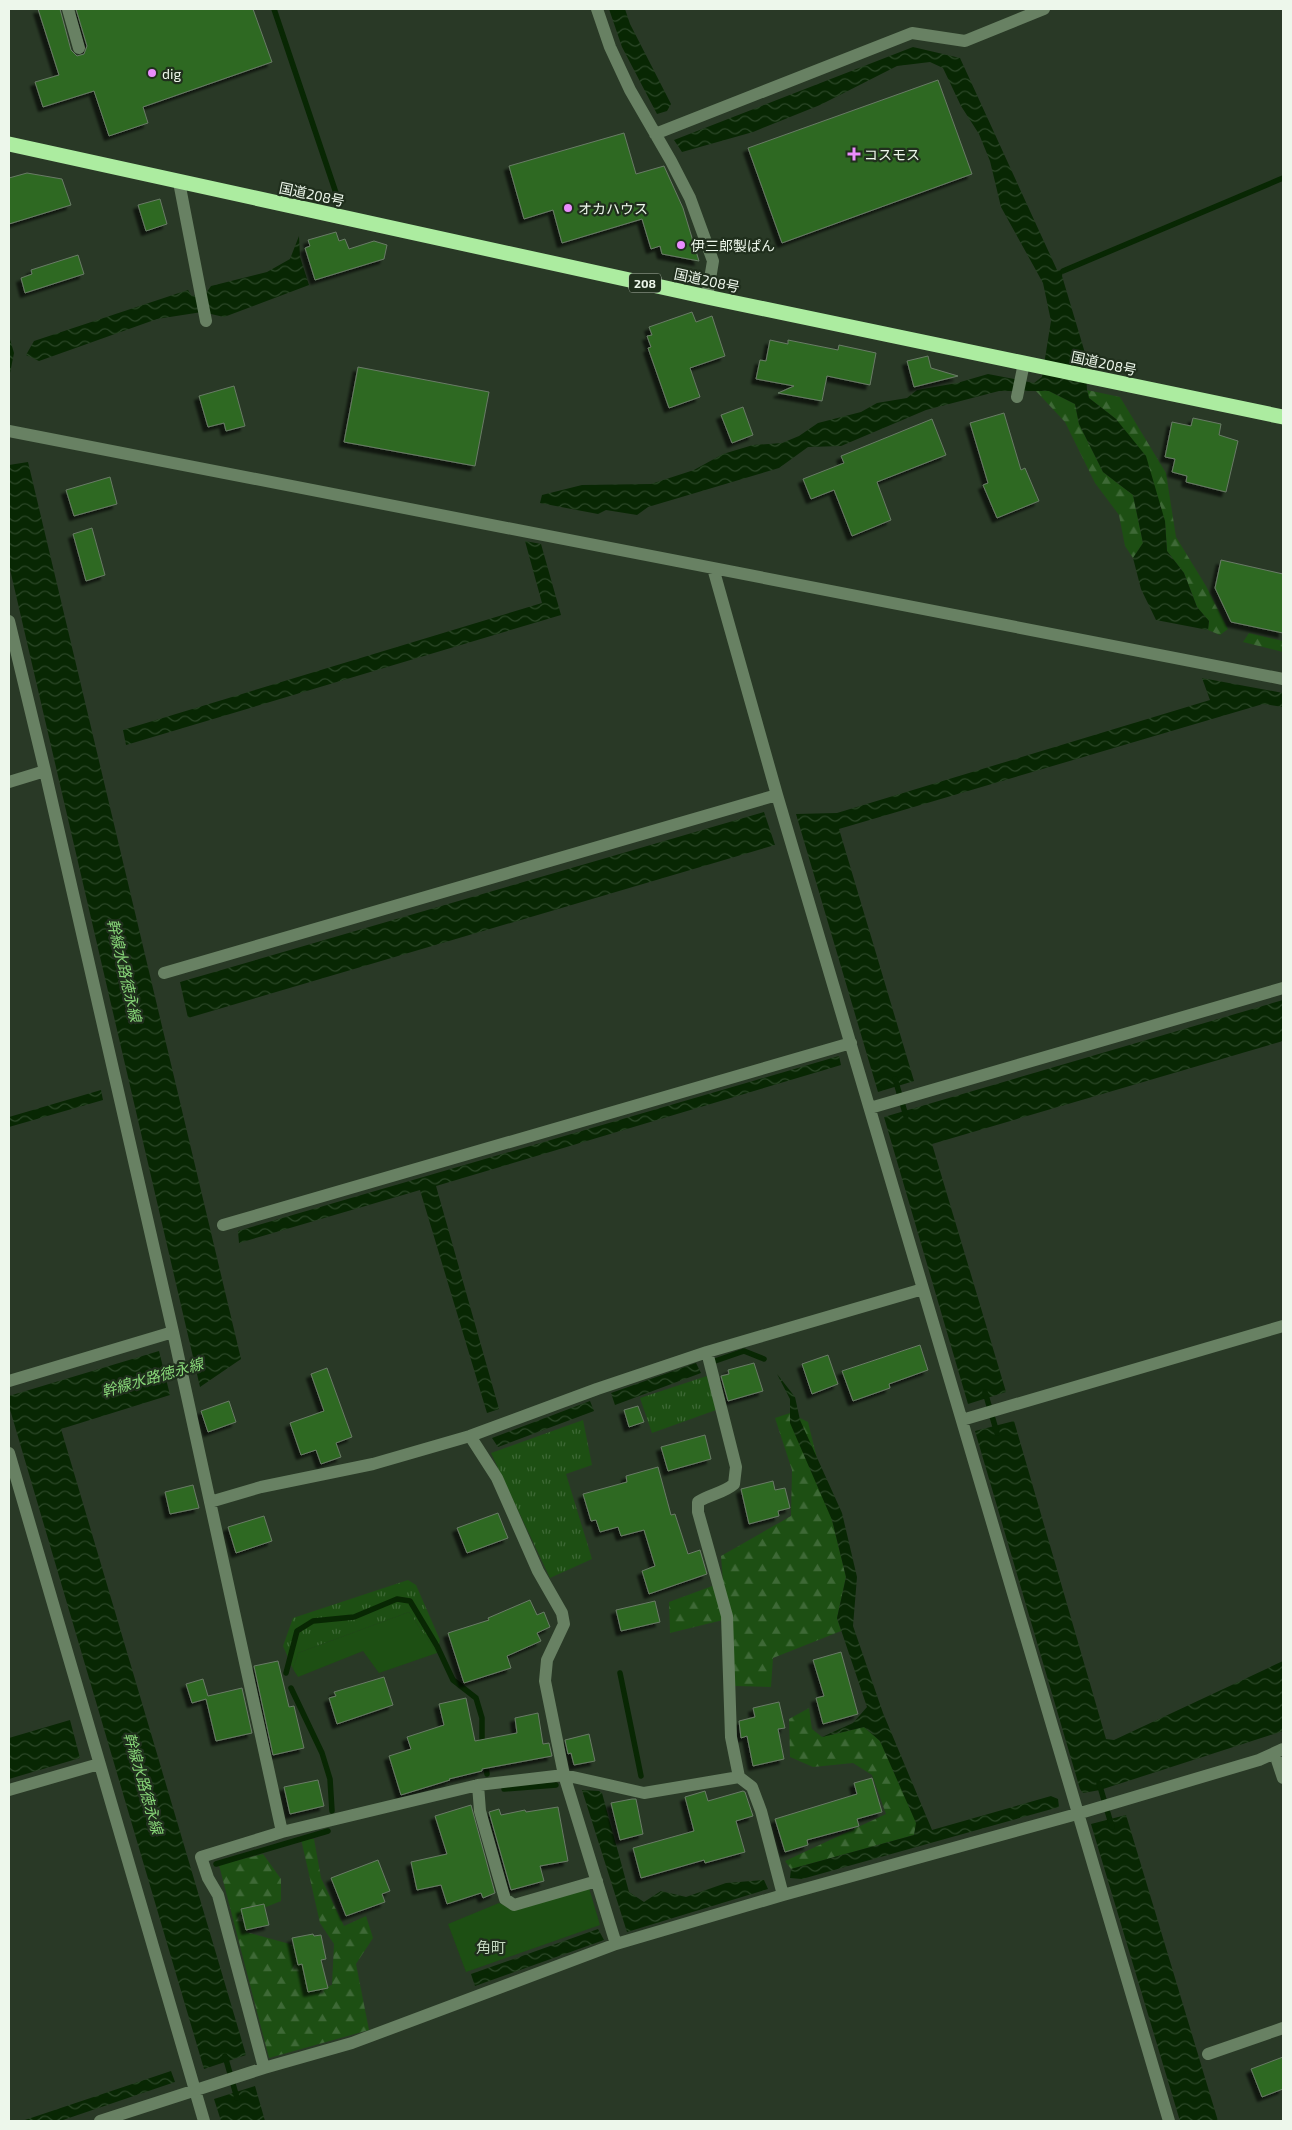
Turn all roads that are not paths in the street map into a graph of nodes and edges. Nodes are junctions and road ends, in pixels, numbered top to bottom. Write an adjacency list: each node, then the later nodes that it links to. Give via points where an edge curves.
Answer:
1 (68, 9): 4 (street)
2 (597, 9): 5 (street, via 610,47)
3 (1044, 9): 5 (street, via 965,40 912,33)
4 (80, 48)
5 (655, 134): 8 (street, via 690,198 713,261)
6 (9, 144): 7 (highway, 国道208号 / 208)
7 (179, 182): 8 (highway, 国道208号 / 208); 9 (street)
8 (707, 297): 10 (highway, 国道208号 / 208)
9 (206, 321)
10 (1022, 369): 11 (street); 12 (highway, 国道208号 / 208)
11 (1017, 397)
12 (1283, 417)
13 (9, 431): 14 (street)
14 (713, 568): 16 (street); 19 (street)
15 (9, 621): 17 (street)
16 (1283, 679)
17 (45, 771): 18 (street); 27 (street)
18 (9, 782)
19 (777, 795): 20 (street); 22 (street)
20 (164, 973)
21 (1283, 988): 23 (street)
22 (851, 1043): 23 (street); 24 (street)
23 (870, 1108): 25 (street)
24 (223, 1225)
25 (923, 1289): 28 (street); 30 (street)
26 (1283, 1326): 30 (street)
27 (173, 1332): 29 (street); 33 (street)
28 (707, 1352): 31 (street); 37 (street, via 736,1467 734,1484 698,1502 698,1512 727,1616 731,1737)
29 (9, 1381)
30 (962, 1420): 41 (street)
31 (470, 1436): 33 (street, via 374,1464 261,1487); 36 (street, via 497,1478 538,1571 562,1613 564,1624 547,1660 544,1681)
32 (10, 1460): 35 (street)
33 (210, 1502): 42 (street)
34 (1279, 1751): 38 (street); 41 (street)
35 (99, 1764): 40 (street); 49 (street)
36 (564, 1774): 37 (street, via 644,1793); 39 (street); 43 (street)
37 (739, 1777): 44 (street, via 752,1788 761,1811)
38 (1283, 1778)
39 (478, 1785): 42 (street); 43 (street, via 480,1811 505,1899 514,1905)
40 (9, 1790)
41 (1077, 1814): 44 (street); 52 (street)
42 (282, 1832): 48 (street, via 201,1857 218,1895)
43 (597, 1881): 45 (street)
44 (782, 1894): 45 (street)
45 (616, 1944): 48 (street, via 352,2043)
46 (1283, 2028): 47 (street)
47 (1208, 2054)
48 (264, 2068): 49 (street)
49 (195, 2090): 50 (street); 51 (street)
50 (100, 2121)
51 (204, 2121)
52 (1169, 2121)

